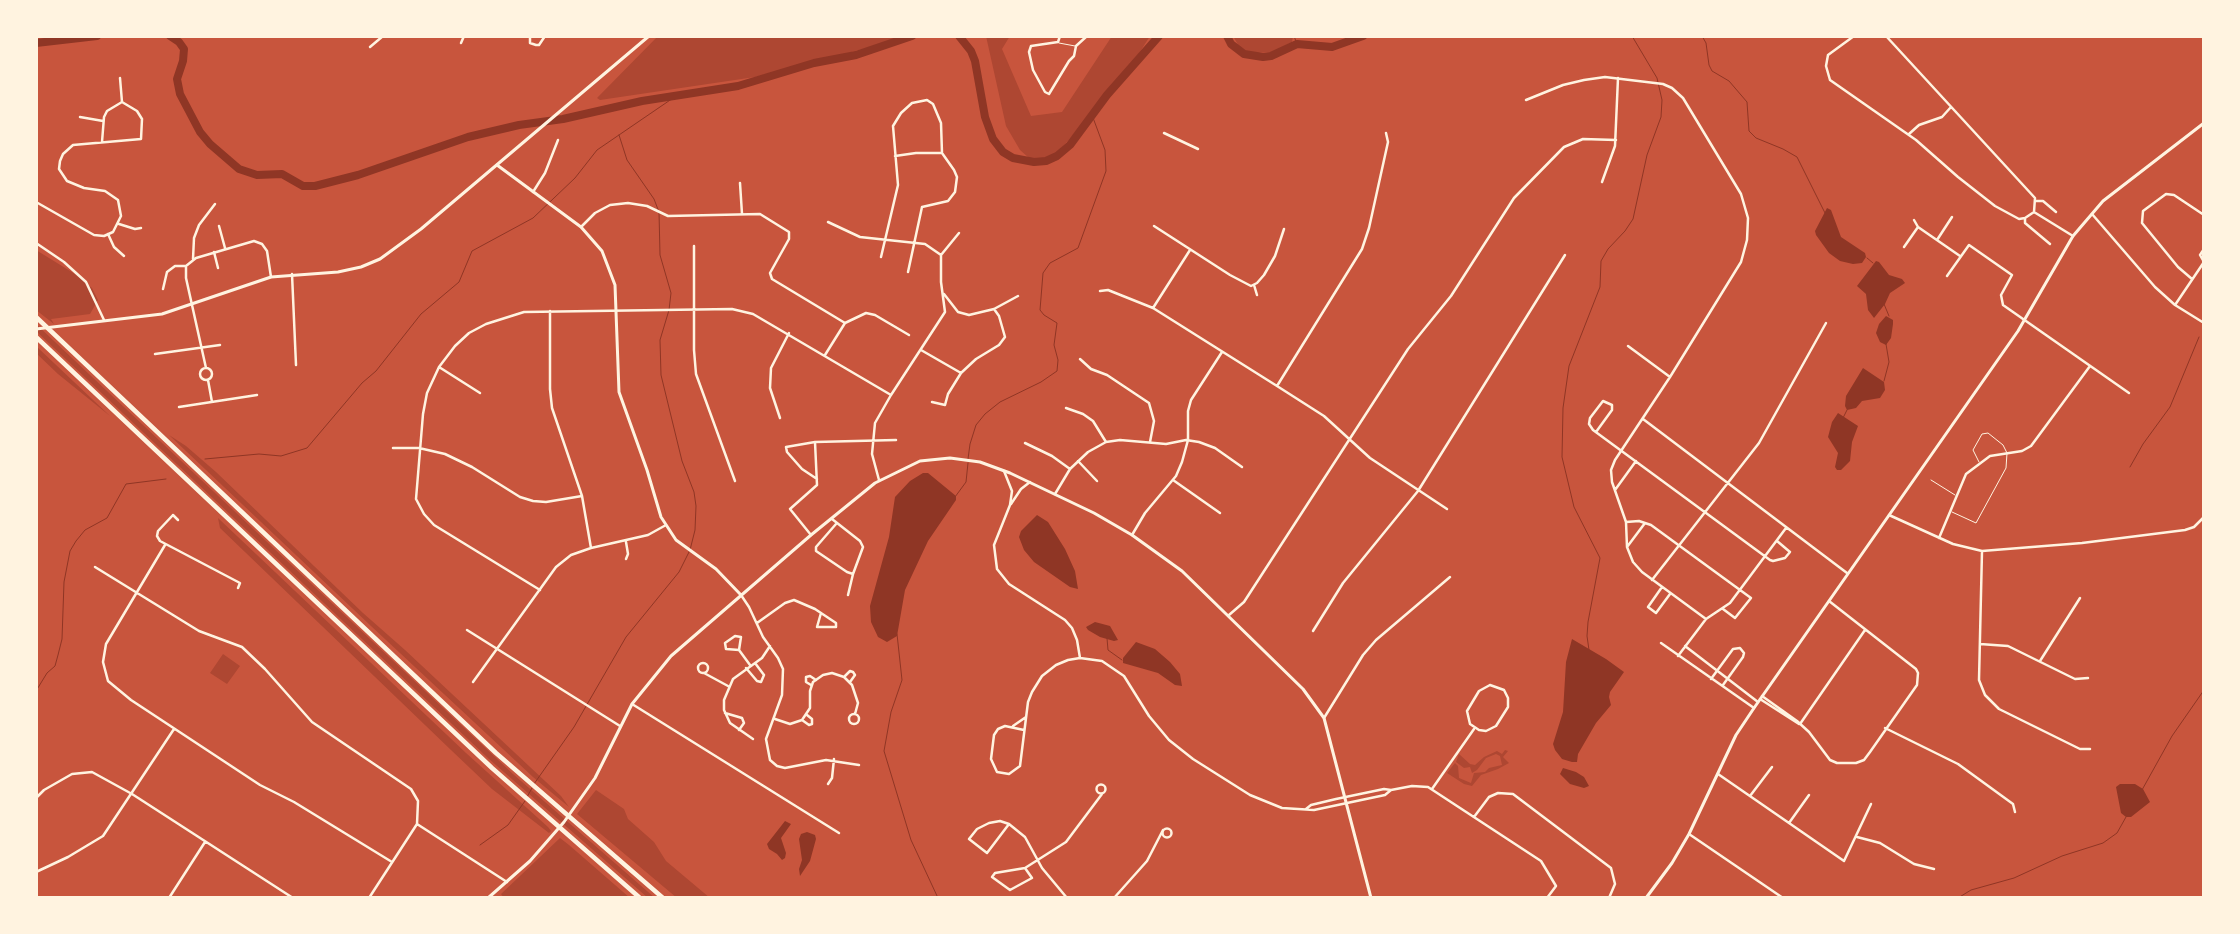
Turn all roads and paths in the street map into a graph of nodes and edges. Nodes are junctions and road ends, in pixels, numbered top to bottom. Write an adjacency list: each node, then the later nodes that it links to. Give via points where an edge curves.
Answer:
1 (383, 36): 13 (street)
2 (464, 36): 11 (street)
3 (530, 36): 4 (street, via 530,43 536,46)
4 (545, 36)
5 (649, 36): 31 (street)
6 (1060, 36): 10 (street)
7 (1087, 36): 12 (street)
8 (1854, 36): 24 (street, via 1828,55 1826,66 1830,80)
9 (1886, 36): 18 (street)
10 (1058, 42): 12 (lane); 12 (street, via 1032,46 1029,52 1033,70 1049,94 1068,60 1074,56)
11 (461, 43)
12 (1076, 46)
13 (370, 47)
14 (120, 78): 17 (street)
15 (1618, 78): 16 (street, via 1563,84); 26 (street); 118 (street, via 1663,84 1683,98 1741,194 1748,218 1741,262)
16 (1526, 100)
17 (122, 102): 20 (street, via 107,111); 27 (street, via 137,111 142,119 143,136 135,141)
18 (1951, 108): 24 (street, via 1942,117 1919,126); 35 (street)
19 (80, 117): 20 (street)
20 (103, 121): 27 (street)
21 (2204, 122): 40 (street)
22 (1164, 133): 28 (street)
23 (1386, 133): 120 (street, via 1388,142 1362,249)
24 (1909, 134): 44 (street, via 1995,206 2010,215)
25 (558, 140): 34 (street, via 545,173)
26 (1616, 140): 33 (street); 132 (street, via 1582,139 1572,142 1514,198 1450,296 1408,349)
27 (102, 142): 47 (street, via 74,145 63,154 59,169 67,181 105,191 118,200 121,209)
28 (1198, 149)
29 (942, 153): 30 (street); 30 (street, via 940,117 927,100 912,103 895,121 892,132); 60 (street, via 956,173 956,188 948,201 922,207)
30 (896, 156): 58 (street, via 898,185)
31 (496, 165): 34 (street); 78 (street, via 421,229 380,259 352,270)
32 (740, 182): 41 (street)
33 (1602, 182)
34 (532, 192): 50 (street)
35 (2036, 201): 38 (street); 39 (street, via 2043,201)
36 (36, 202): 55 (street, via 94,235)
37 (215, 204): 73 (street, via 199,225 194,238)
38 (2034, 212): 44 (street); 56 (street)
39 (2056, 212)
40 (2091, 213): 56 (street); 89 (street, via 2155,287)
41 (742, 214): 50 (street, via 668,216 647,206 628,203 610,205); 98 (street, via 760,214 789,232 789,239 770,273 772,279)
42 (2204, 215): 81 (street, via 2174,195 2166,194 2143,212 2142,222 2178,267)
43 (1952, 217): 57 (street)
44 (2025, 218): 61 (street, via 2025,223)
45 (1914, 220): 51 (street)
46 (828, 222): 58 (street, via 860,237)
47 (119, 224): 52 (street); 55 (street)
48 (218, 226): 64 (street)
49 (1154, 226): 66 (street)
50 (581, 227): 93 (street, via 607,260 614,277)
51 (1918, 227): 57 (street); 63 (street)
52 (141, 228)
53 (1284, 230): 82 (street, via 1275,256)
54 (959, 233): 69 (street)
55 (108, 234): 70 (street, via 114,247)
56 (2073, 236): 96 (street)
57 (1937, 240): 71 (street)
58 (886, 241): 60 (street); 72 (street)
59 (36, 243): 97 (street, via 86,282)
60 (916, 244): 69 (street, via 932,247); 77 (street)
61 (2050, 244)
62 (694, 246): 91 (street)
63 (1904, 247)
64 (225, 248): 67 (street); 80 (street, via 254,241 262,244 267,251)
65 (2204, 249): 74 (street, via 2200,255)
66 (1191, 250): 82 (street, via 1244,283); 90 (street)
67 (214, 252): 73 (street); 76 (street)
68 (1565, 254): 159 (street)
69 (941, 255): 84 (street)
70 (124, 256)
71 (1960, 256): 79 (street); 96 (street, via 1969,245 2012,275 2000,300)
72 (881, 257)
73 (194, 259): 75 (street)
74 (2204, 262): 81 (street)
75 (186, 266): 83 (street, via 175,266 167,272); 88 (street)
76 (218, 268)
77 (908, 272)
78 (292, 274): 80 (street); 113 (street)
79 (1947, 276)
80 (271, 277): 88 (street)
81 (2192, 279): 89 (street)
82 (1254, 285): 86 (street)
83 (162, 289)
84 (944, 292): 92 (street, via 961,314 973,315); 108 (street, via 945,312)
85 (1100, 292): 90 (street, via 1108,290)
86 (1257, 295)
87 (1018, 296): 92 (street)
88 (193, 304): 97 (street, via 162,314); 107 (street)
89 (2175, 305): 100 (street)
90 (1153, 308): 109 (street)
91 (695, 309): 93 (street); 102 (street, via 753,314); 154 (street, via 696,374)
92 (994, 309): 117 (street, via 1005,337)
93 (617, 310): 94 (street); 175 (street, via 619,392)
94 (550, 311): 114 (street, via 524,312 486,324 469,333); 161 (street, via 552,408)
95 (36, 316): 293 (highway, via 496,753)
96 (2026, 319): 115 (street); 168 (street)
97 (104, 320): 101 (street)
98 (845, 323): 103 (street, via 866,313); 111 (street)
99 (1826, 323): 157 (street, via 1759,443)
100 (2204, 324)
101 (36, 329)
102 (789, 333): 111 (street); 129 (street, via 771,368 770,388)
103 (909, 335)
104 (36, 338): 292 (highway, via 492,768)
105 (220, 345): 107 (street)
106 (1628, 346): 118 (street)
107 (202, 347): 110 (street); 116 (street)
108 (921, 350): 117 (street); 124 (street)
109 (1222, 352): 120 (street); 134 (street, via 1192,400 1188,411)
110 (155, 354)
111 (825, 355): 124 (street)
112 (1080, 359): 138 (street, via 1091,369 1107,375 1149,403 1154,421)
113 (296, 365)
114 (439, 366): 121 (street); 141 (street, via 427,393)
115 (2090, 366): 122 (street); 143 (street, via 2038,439 2022,451)
116 (206, 368): 119 (street, via 213,374); 119 (street, via 200,375)
117 (961, 373): 126 (street, via 945,405)
118 (1670, 377): 130 (street)
119 (208, 380): 125 (street)
120 (1277, 386): 132 (street, via 1324,416)
121 (480, 393)
122 (2129, 393)
123 (258, 395): 125 (street)
124 (891, 395): 136 (street, via 875,423)
125 (212, 402): 127 (street)
126 (932, 402)
127 (178, 408)
128 (1066, 408): 137 (street, via 1093,421)
129 (780, 418)
130 (1643, 419): 142 (street); 157 (street)
131 (1596, 432): 131 (street, via 1612,410 1612,405 1603,401 1589,420); 142 (street)
132 (1350, 439): 159 (street, via 1370,458); 206 (street, via 1244,602)
133 (896, 440): 136 (street)
134 (1188, 440): 138 (street, via 1171,444); 147 (street, via 1215,448); 152 (street)
135 (815, 442): 136 (street); 150 (street); 150 (street, via 789,445 786,450 802,470)
136 (872, 442): 151 (street)
137 (1106, 442): 138 (street, via 1127,439); 144 (street, via 1092,448)
138 (1150, 442)
139 (1025, 443): 148 (street)
140 (393, 448): 141 (street)
141 (419, 448): 161 (street, via 454,458 526,499 546,502); 196 (street, via 416,499 429,520)
142 (1622, 450): 145 (street); 158 (street, via 1611,470)
143 (2007, 454): 146 (street, via 1990,456); 146 (lane, via 1998,439 1988,433 1982,434 1973,450); 165 (lane, via 2006,468 1976,524)
144 (1078, 461): 148 (street); 155 (street)
145 (1636, 461): 158 (street); 167 (street)
146 (1979, 462): 162 (street, via 1966,474)
147 (1242, 467)
148 (1070, 469): 160 (street)
149 (1003, 470): 151 (street, via 972,460 939,458 912,464); 156 (street); 163 (street, via 1012,491)
150 (817, 480): 177 (street, via 818,486 790,509)
151 (879, 480): 170 (street)
152 (1173, 480): 166 (street); 178 (street, via 1145,513)
153 (1931, 480): 162 (lane)
154 (735, 481)
155 (1097, 481)
156 (1030, 482): 160 (street); 163 (street, via 1021,488)
157 (1728, 484): 167 (street); 176 (street)
158 (1615, 490): 172 (street)
159 (1418, 491): 164 (street); 210 (street, via 1343,583)
160 (1055, 494): 178 (street)
161 (582, 496): 185 (street)
162 (1956, 496): 165 (street)
163 (1010, 506): 219 (street, via 994,545 997,569 1009,584 1065,620 1077,640)
164 (1447, 509)
165 (1950, 511): 179 (street)
166 (1220, 513)
167 (1705, 513): 183 (street); 187 (street)
168 (1888, 514): 179 (street); 190 (street)
169 (2204, 517): 186 (street, via 2194,528 2184,530)
170 (831, 518): 174 (street); 177 (street)
171 (178, 520): 182 (street, via 173,515 158,530 158,539)
172 (1626, 522): 173 (street); 184 (street)
173 (1645, 523): 183 (street); 184 (street)
174 (836, 524): 191 (street, via 864,547); 191 (street, via 816,551)
175 (666, 525): 181 (street); 200 (street, via 685,548 716,569)
176 (1786, 528): 180 (street); 190 (street)
177 (811, 535): 200 (street)
178 (1132, 535): 206 (street, via 1182,571)
179 (1939, 538): 186 (street)
180 (1776, 541): 187 (street); 187 (street, via 1790,552 1780,560)
181 (626, 542): 185 (street); 188 (street)
182 (165, 545): 195 (street, via 240,583); 199 (street)
183 (1679, 545): 193 (street); 197 (street)
184 (1627, 547): 193 (street, via 1637,567)
185 (592, 548): 196 (street, via 571,554 556,567)
186 (1982, 552): 213 (street)
187 (1765, 557): 197 (street)
188 (626, 559)
189 (95, 567): 199 (street)
190 (1847, 573): 203 (street)
191 (853, 574): 201 (street)
192 (1450, 577): 243 (street, via 1376,640)
193 (1652, 580): 194 (street)
194 (1662, 587): 198 (street); 198 (street, via 1648,607 1656,613)
195 (238, 588)
196 (540, 590): 216 (street)
197 (1740, 590): 204 (street); 204 (street, via 1751,598 1735,618)
198 (1670, 593): 207 (street)
199 (136, 594): 251 (street, via 106,644 105,676 117,690); 275 (street, via 199,631 242,647 312,722 411,789 418,802)
200 (741, 595): 208 (street); 237 (street, via 667,660)
201 (848, 595)
202 (2080, 598): 220 (street)
203 (1828, 601): 211 (street); 236 (street)
204 (1723, 609): 207 (street)
205 (820, 612): 205 (street, via 836,623 836,627 817,627); 208 (street, via 794,600)
206 (1229, 615): 243 (street, via 1303,689)
207 (1706, 619): 215 (street)
208 (757, 623): 214 (street)
209 (467, 630): 216 (street)
210 (1313, 630)
211 (1865, 630): 246 (street); 250 (street, via 1918,673 1917,685)
212 (1661, 644): 218 (street)
213 (1980, 644): 220 (street, via 2004,645); 255 (street, via 1980,684 1993,705 2080,749)
214 (770, 646): 221 (street); 244 (street, via 781,664 784,677)
215 (1685, 646): 218 (street); 224 (street)
216 (497, 649): 231 (street); 247 (street)
217 (739, 650): 217 (street, via 739,636 725,643 726,649); 222 (street)
218 (1678, 656): 228 (street)
219 (1080, 658): 242 (street, via 1056,665 1042,676 1032,692); 271 (street, via 1102,661 1120,672 1160,731 1193,759 1263,802 1289,809)
220 (2040, 661): 227 (street, via 2075,679)
221 (755, 663): 222 (street); 223 (street, via 764,675 761,682)
222 (750, 665): 223 (street)
223 (746, 668): 235 (street)
224 (1717, 670): 228 (street); 229 (street); 229 (street, via 1733,649 1743,651 1743,657)
225 (704, 673): 225 (street, via 708,668 703,663 698,669); 235 (street)
226 (844, 676): 230 (street, via 832,673); 232 (street); 232 (street, via 853,672 855,675)
227 (2088, 678)
228 (1711, 679): 234 (street)
229 (1727, 679): 234 (street); 236 (street)
230 (816, 680): 233 (street); 233 (street, via 806,677 806,682)
231 (473, 682)
232 (850, 682): 240 (street, via 857,698)
233 (811, 685): 241 (street)
234 (1723, 685): 238 (street)
235 (728, 686): 239 (street)
236 (1760, 699): 238 (street); 246 (street)
237 (632, 704): 247 (street); 278 (street)
238 (1754, 708): 259 (street)
239 (725, 713): 252 (street); 252 (street, via 742,718 744,723)
240 (855, 714)
241 (807, 715): 245 (street); 245 (street, via 812,724)
242 (1026, 717): 248 (street); 253 (street)
243 (1324, 718): 268 (street)
244 (775, 719): 245 (street, via 790,724); 256 (street, via 765,743 772,762 785,768)
245 (802, 720)
246 (1800, 724): 250 (street, via 1824,755 1837,763 1847,764 1864,760)
247 (620, 726): 287 (street, via 595,778 578,804 550,840)
248 (1011, 727): 253 (street); 253 (street, via 1004,726 994,735 991,759 997,772 1003,774 1013,773 1020,766)
249 (1474, 728): 249 (street, via 1467,717 1472,701 1485,686 1501,687 1508,698 1507,710 1498,724 1490,730); 261 (street)
250 (1885, 728): 272 (street, via 1958,764 2013,804)
251 (174, 729): 263 (street); 283 (street, via 260,785)
252 (739, 730): 254 (street)
253 (1024, 730)
254 (753, 739)
255 (2090, 749)
256 (834, 759): 257 (street); 260 (street)
257 (859, 765)
258 (1772, 767): 266 (street)
259 (1718, 774): 266 (street); 279 (street)
260 (828, 784)
261 (1432, 789): 262 (street, via 1417,785); 273 (street)
262 (1392, 790): 268 (street); 269 (street)
263 (132, 794): 267 (street, via 92,772 72,774); 281 (street); 286 (street, via 103,836)
264 (1102, 794): 282 (street, via 1066,842)
265 (1809, 795): 274 (street)
266 (1750, 796): 274 (street)
267 (36, 798)
268 (1344, 798): 269 (street); 271 (street)
269 (1346, 804): 271 (street); 296 (street)
270 (1871, 804): 280 (street)
271 (1306, 809)
272 (2015, 812)
273 (1474, 817): 297 (street, via 1545,865 1556,886); 298 (street, via 1489,797 1498,793 1513,794 1611,868 1616,884)
274 (1789, 823): 280 (street, via 1844,861)
275 (417, 824): 283 (street); 287 (street)
276 (1009, 824): 276 (street, via 1000,821 989,823 969,839 987,853); 282 (street, via 1021,833)
277 (1163, 830): 295 (street, via 1147,860)
278 (839, 833)
279 (1689, 834): 299 (street); 300 (street)
280 (1857, 838): 285 (street, via 1880,843 1914,864)
281 (206, 842): 288 (street); 289 (street)
282 (1038, 860): 284 (street); 294 (street)
283 (392, 862): 290 (street)
284 (1025, 868): 284 (street, via 995,873 992,877 1010,890 1032,878)
285 (1934, 868)
286 (36, 872)
287 (507, 882): 291 (street)
288 (169, 898)
289 (293, 898)
290 (369, 898)
291 (488, 898)
292 (640, 898)
293 (662, 898)
294 (1067, 898)
295 (1114, 898)
296 (1371, 898)
297 (1547, 898)
298 (1609, 898)
299 (1646, 898)
300 (1783, 898)

